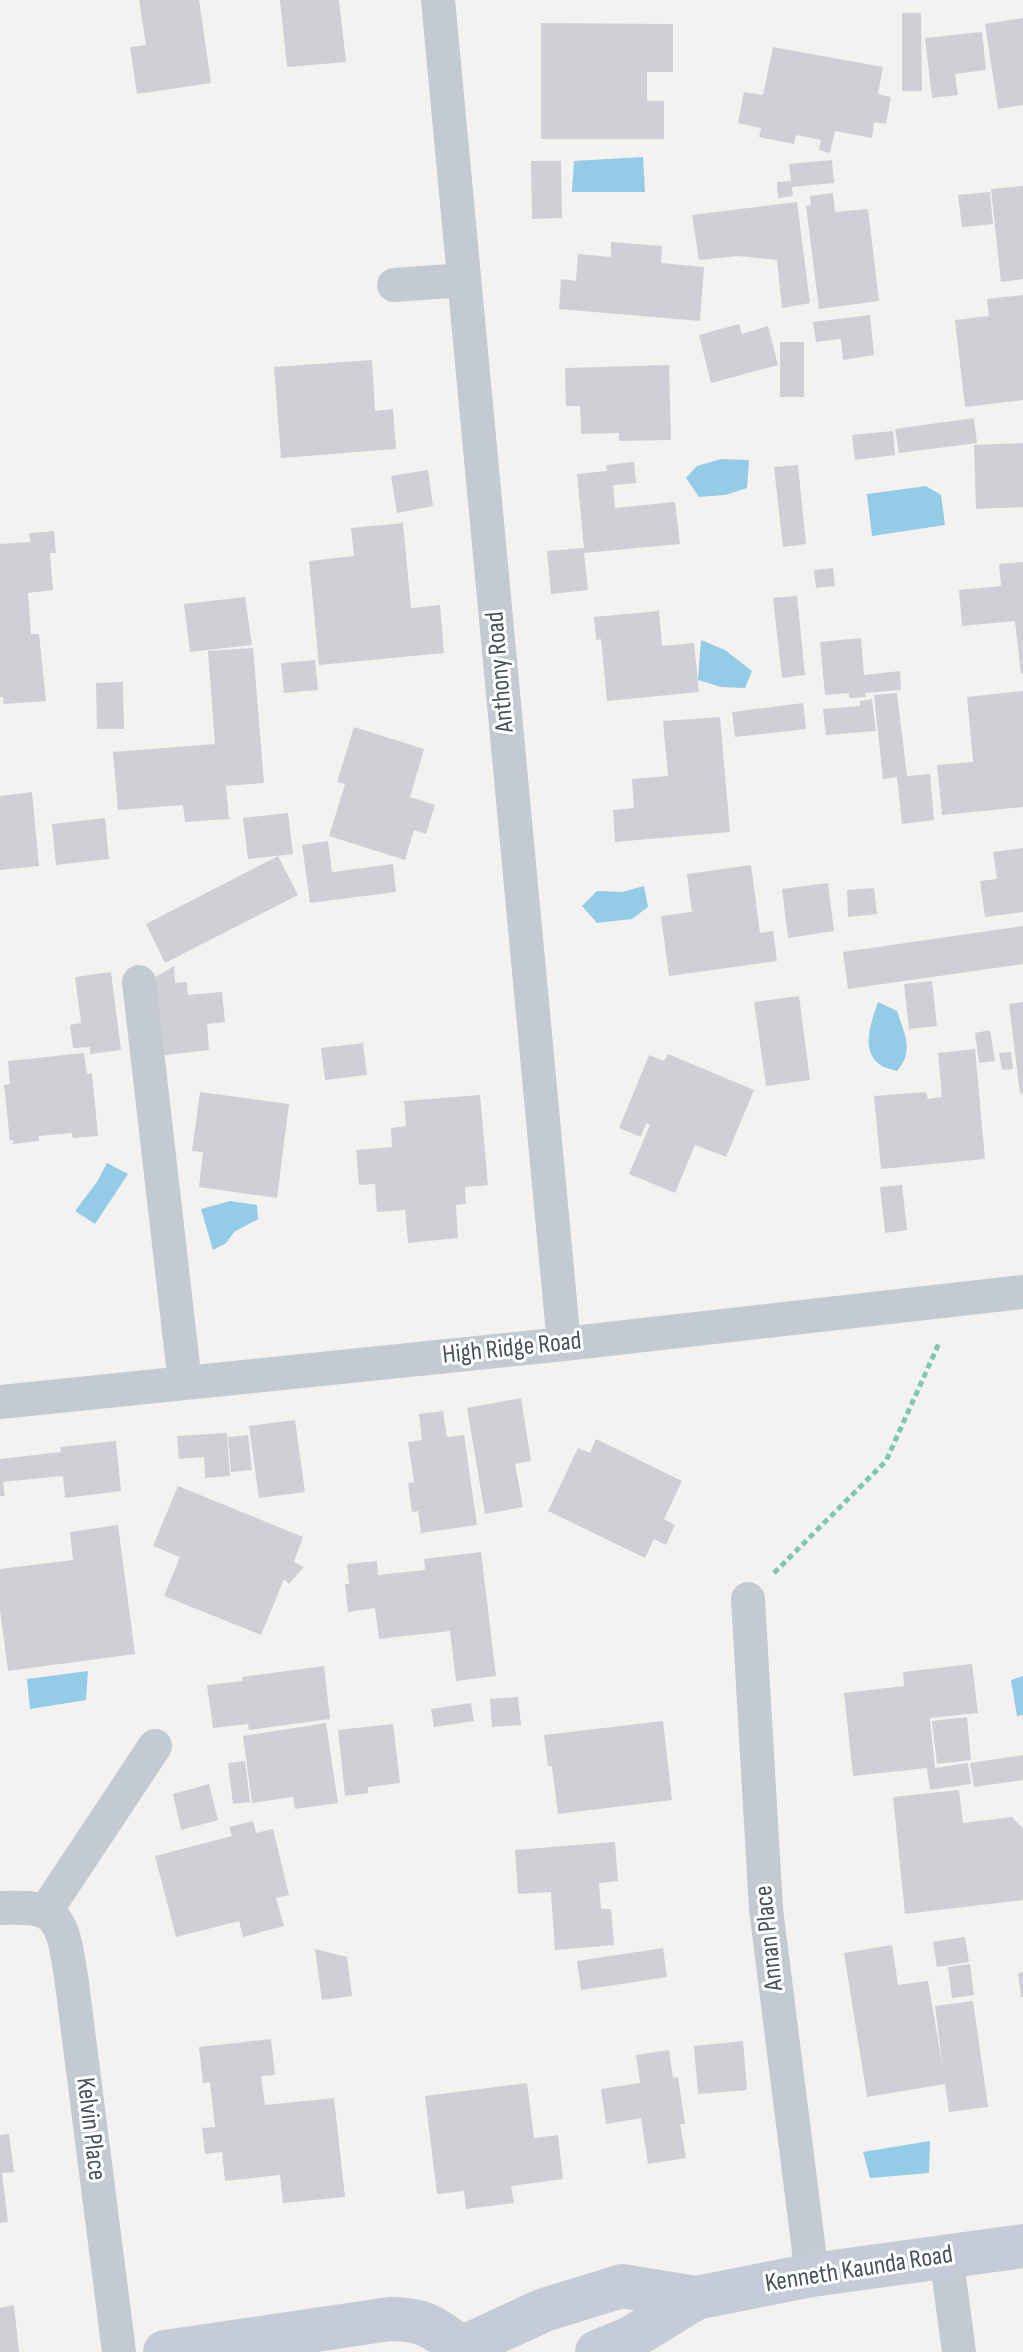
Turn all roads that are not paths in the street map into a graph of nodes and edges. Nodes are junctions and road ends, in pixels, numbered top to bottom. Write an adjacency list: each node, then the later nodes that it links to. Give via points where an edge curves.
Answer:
1 (438, 0): 2 (street, Anthony Road)
2 (464, 280): 3 (street); 6 (street, Anthony Road)
3 (394, 285)
4 (139, 982): 7 (street)
5 (1023, 1292): 6 (street, High Ridge Road)
6 (564, 1344): 7 (street, High Ridge Road)
7 (185, 1383): 8 (street, High Ridge Road)
8 (0, 1402)
9 (748, 1599): 15 (street, Annan Place, via 766,1909)
10 (155, 1746): 12 (street)
11 (0, 1908): 12 (street)
12 (45, 1912): 18 (street, Kelvin Place, via 58,1925 71,1976)
13 (1023, 2246): 14 (main road, Kenneth Kaunda Road)
14 (946, 2255): 15 (main road, Kenneth Kaunda Road); 21 (street)
15 (812, 2275): 16 (main road, Kenneth Kaunda Road)
16 (696, 2298): 17 (main road, Kenneth Kaunda Road, via 622,2286 544,2310); 20 (main road, Kenneth Kaunda Road)
17 (459, 2351): 19 (main road, via 428,2324 390,2319)
18 (119, 2352)
19 (165, 2352)
20 (597, 2352)
21 (959, 2352)

